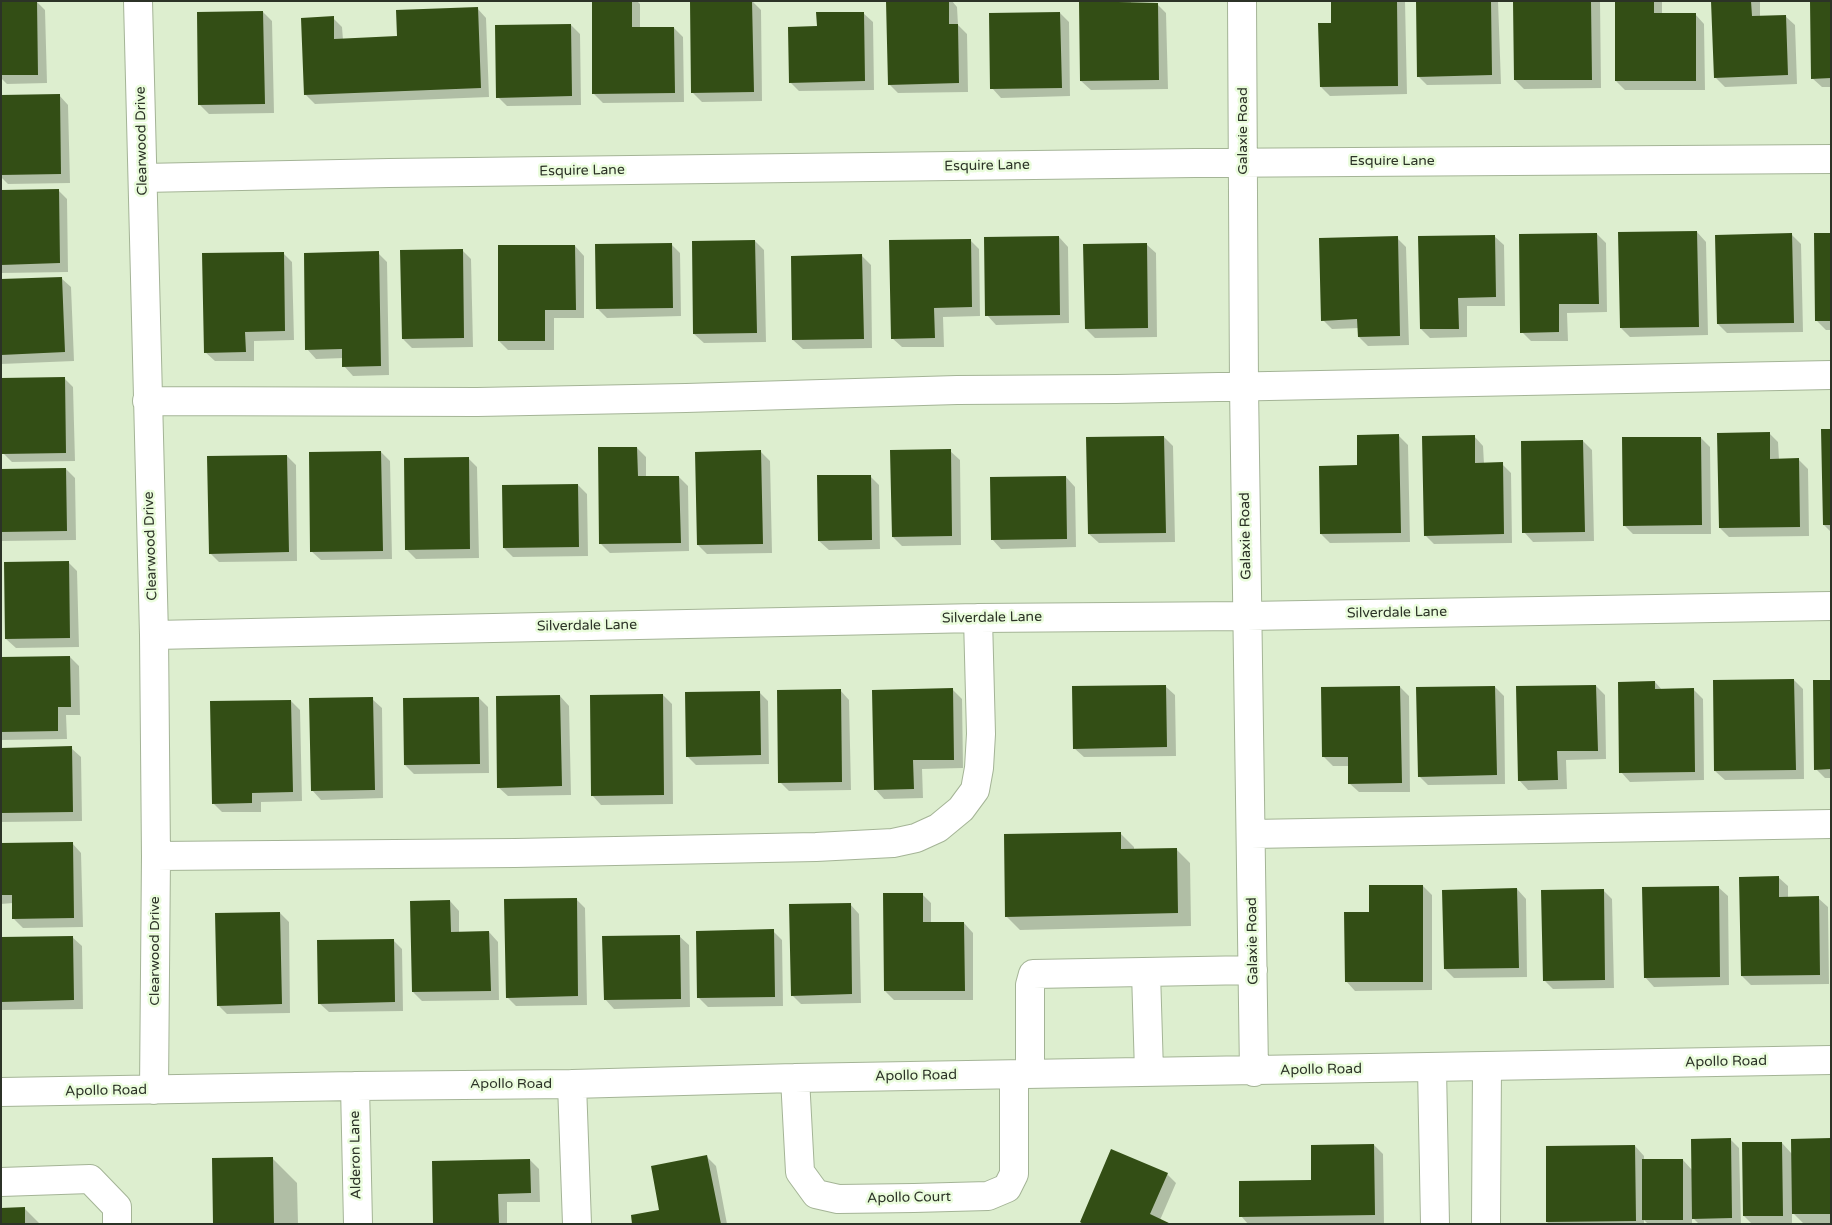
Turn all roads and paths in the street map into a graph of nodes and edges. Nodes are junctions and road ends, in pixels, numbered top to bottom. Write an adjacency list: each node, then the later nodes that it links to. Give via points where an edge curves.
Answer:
1 (138, 1): 5 (street, Clearwood Drive)
2 (1242, 1): 4 (street, Galaxie Road)
3 (1831, 159): 4 (street, Esquire Lane)
4 (1242, 163): 5 (street, Esquire Lane); 7 (street, Galaxie Road)
5 (143, 178): 8 (street, Clearwood Drive)
6 (1831, 375): 7 (street)
7 (1244, 387): 8 (street, via 957,390 478,402); 10 (street, Galaxie Road)
8 (147, 401): 12 (street, Clearwood Drive)
9 (1831, 606): 10 (street, Silverdale Lane)
10 (1247, 616): 11 (street, Silverdale Lane); 14 (street, Galaxie Road)
11 (978, 618): 12 (street, Silverdale Lane); 15 (street, via 981,734 975,790 961,809 938,828 916,838 893,843 816,847)
12 (154, 635): 15 (street, Clearwood Drive)
13 (1831, 824): 14 (street)
14 (1251, 834): 16 (street, Galaxie Road)
15 (156, 856): 27 (street, Clearwood Drive)
16 (1253, 970): 17 (street); 22 (street, Galaxie Road)
17 (1146, 972): 21 (street); 23 (street, Apollo Court, via 1033,974)
18 (1831, 1060): 19 (street, Apollo Road)
19 (1487, 1067): 20 (street, Apollo Road); 34 (street)
20 (1432, 1068): 22 (street, Apollo Road); 33 (street)
21 (1149, 1072): 22 (street, Apollo Road); 23 (street, Apollo Road)
22 (1254, 1072)
23 (1022, 1074): 24 (street, Apollo Road); 24 (street, Apollo Court, via 1014,1174 1007,1188 988,1196 914,1198 838,1199 816,1194 800,1172)
24 (795, 1078): 25 (street, Apollo Road)
25 (572, 1084): 26 (street, Apollo Road); 32 (street)
26 (355, 1086): 27 (street, Apollo Road); 31 (street, Alderon Lane)
27 (154, 1090): 28 (street, Apollo Road)
28 (1, 1092)
29 (1, 1182): 30 (street, via 90,1179 117,1207)
30 (117, 1224)
31 (358, 1224)
32 (577, 1224)
33 (1435, 1224)
34 (1486, 1224)

